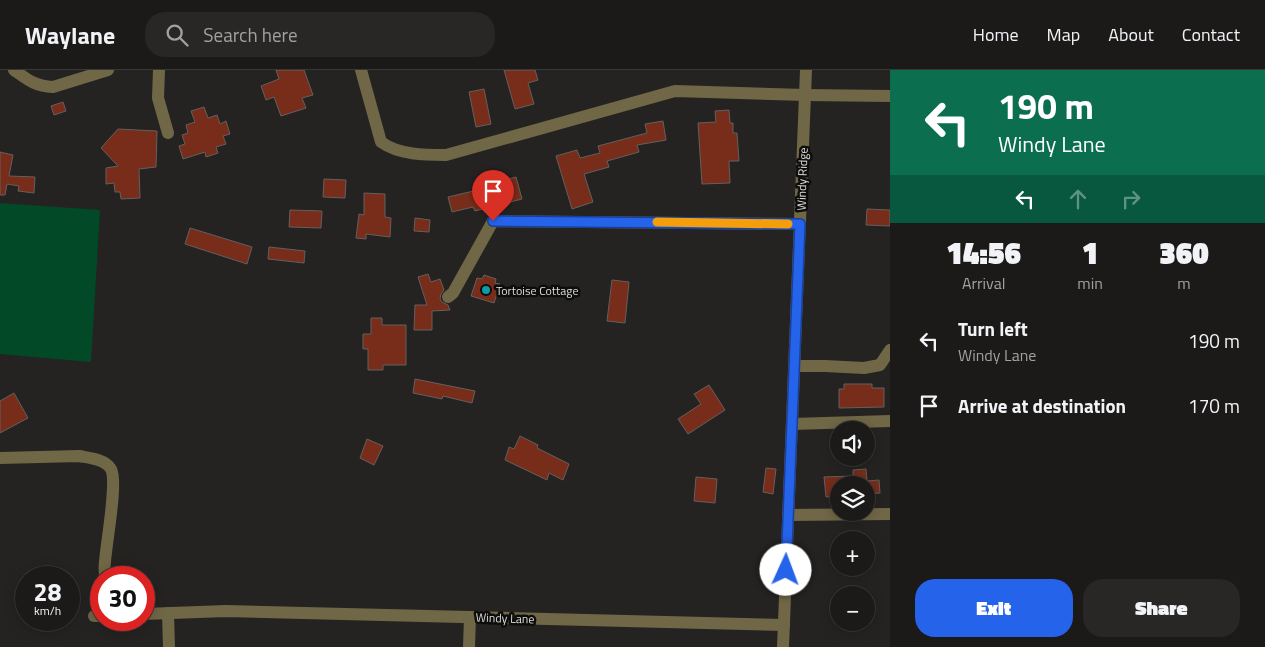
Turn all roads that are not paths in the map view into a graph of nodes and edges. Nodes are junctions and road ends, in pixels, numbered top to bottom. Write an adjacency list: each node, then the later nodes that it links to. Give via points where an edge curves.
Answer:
1 (14, 70): 2 (street, via 34,84 53,87)
2 (108, 70)
3 (159, 70): 8 (street, via 158,98)
4 (361, 70): 6 (street, via 381,142 390,148 423,155 446,155 675,91)
5 (806, 70): 6 (street, Windy Ridge)
6 (805, 95): 7 (street); 9 (street, Windy Ridge)
7 (890, 96)
8 (168, 133)
9 (800, 224): 10 (street, via 493,221); 12 (street, Windy Ridge)
10 (448, 297)
11 (890, 350): 12 (street, via 880,365 864,368)
12 (795, 366): 14 (street, Windy Ridge)
13 (890, 421): 14 (street)
14 (792, 424): 17 (street, Windy Ridge)
15 (0, 458): 18 (street, via 79,456 102,462 111,470 114,488)
16 (890, 514): 17 (street)
17 (788, 515): 22 (street, Windy Ridge)
18 (104, 566)
19 (168, 613): 20 (street, Windy Lane); 21 (street, Windy Lane, via 226,611); 23 (street)
20 (155, 614)
21 (470, 617): 22 (street, Windy Lane); 24 (street)
22 (784, 626): 25 (street, Windy Ridge)
23 (168, 647)
24 (470, 647)
25 (783, 647)

